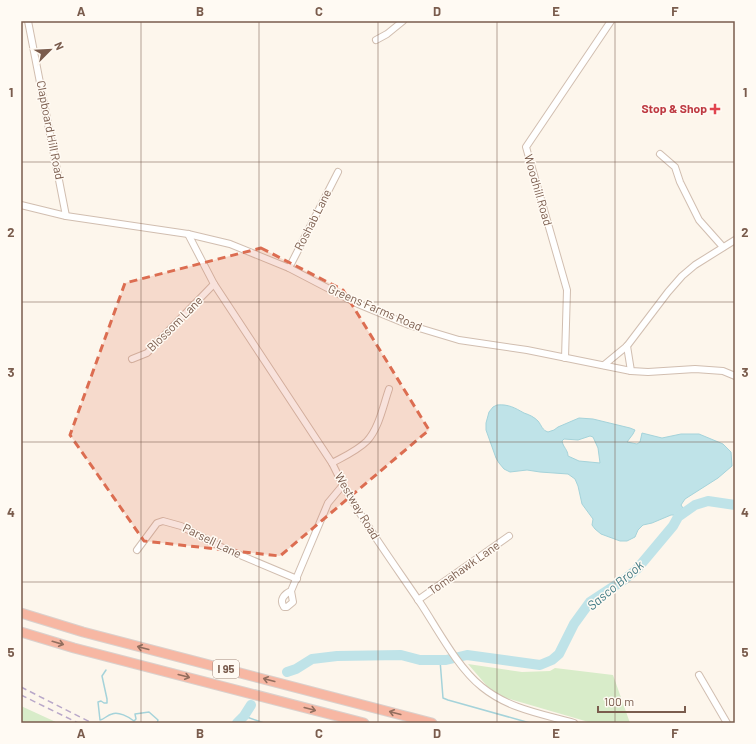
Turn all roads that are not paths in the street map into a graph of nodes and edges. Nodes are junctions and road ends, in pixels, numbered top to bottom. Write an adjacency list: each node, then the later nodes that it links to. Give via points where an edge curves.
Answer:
1 (28, 21): 8 (street, Clapboard Hill Road)
2 (403, 21): 4 (street)
3 (611, 21): 15 (street, Woodhill Road, via 526,148 567,290)
4 (376, 40)
5 (660, 154): 11 (street, via 675,166 699,220)
6 (338, 172): 12 (street, Roshab Lane)
7 (21, 205): 8 (street, Greens Farms Road)
8 (66, 216): 9 (street, Greens Farms Road)
9 (188, 234): 12 (street, Greens Farms Road, via 230,244); 13 (street, Westway Road)
10 (735, 240): 11 (street)
11 (723, 247): 14 (street, via 682,276)
12 (289, 268): 15 (street, Greens Farms Road, via 358,304 409,325 459,340)
13 (214, 284): 16 (street, Blossom Lane, via 147,353); 21 (street, Westway Road)
14 (627, 346): 17 (street); 18 (street)
15 (565, 358): 17 (street, Greens Farms Road)
16 (132, 359)
17 (604, 365): 18 (street, Greens Farms Road)
18 (631, 371): 19 (street, Greens Farms Road, via 695,369 723,371)
19 (735, 376)
20 (388, 389): 21 (street, via 375,427 367,441)
21 (332, 463): 22 (street, Westway Road)
22 (343, 486): 25 (street, via 328,504); 27 (street, Westway Road)
23 (509, 536): 27 (street, Tomahawk Lane)
24 (137, 550): 25 (street, Parsell Lane, via 157,523 163,521 181,526 220,547)
25 (296, 579): 26 (street)
26 (291, 591)
27 (418, 600): 33 (street, Westway Road, via 458,662 481,686 503,702 520,709)
28 (21, 613): 32 (highway, I 95, one-way to 28, via 83,632)
29 (21, 632): 31 (highway, I 95, one-way to 31, via 81,650)
30 (699, 675): 34 (street)
31 (364, 723)
32 (432, 723)
33 (574, 723)
34 (727, 723)

